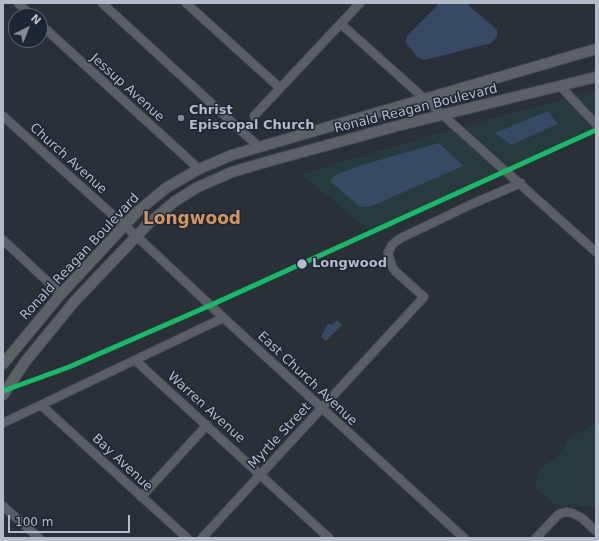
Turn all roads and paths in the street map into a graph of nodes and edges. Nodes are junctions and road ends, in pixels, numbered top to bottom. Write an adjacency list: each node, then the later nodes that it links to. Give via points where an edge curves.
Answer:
1 (102, 3): 15 (street)
2 (186, 3): 9 (street)
3 (360, 3): 4 (street)
4 (341, 24): 9 (street); 10 (street)
5 (48, 31): 17 (street, Jessup Avenue)
6 (596, 49): 10 (main road, Ronald Reagan Boulevard)
7 (596, 77): 8 (main road, Ronald Reagan Boulevard)
8 (560, 86): 11 (main road, Ronald Reagan Boulevard); 14 (street)
9 (280, 88): 13 (street)
10 (426, 99): 11 (street); 15 (main road, Ronald Reagan Boulevard)
11 (445, 115): 16 (main road, Ronald Reagan Boulevard); 18 (street)
12 (3, 116): 19 (street, Church Avenue)
13 (254, 116)
14 (596, 124)
15 (259, 147): 16 (main road); 17 (main road, Ronald Reagan Boulevard)
16 (266, 162): 20 (main road, Ronald Reagan Boulevard, via 232,172 196,188 160,213)
17 (199, 169): 19 (main road, Ronald Reagan Boulevard, via 166,188)
18 (521, 183): 22 (street); 29 (street, Myrtle Street, via 398,239 392,245 388,253 395,271 424,297)
19 (124, 225): 20 (street, Church Avenue); 23 (main road, Ronald Reagan Boulevard)
20 (136, 236): 24 (street, East Church Avenue); 27 (main road, Ronald Reagan Boulevard, via 49,331)
21 (3, 240): 23 (street)
22 (596, 252)
23 (61, 294): 26 (main road, Ronald Reagan Boulevard)
24 (223, 318): 25 (street); 29 (street, East Church Avenue)
25 (136, 360): 28 (street); 31 (street, Warren Avenue)
26 (3, 364)
27 (3, 395)
28 (41, 405): 30 (street); 33 (street, Bay Avenue)
29 (322, 408): 32 (street, Myrtle Street); 40 (street, East Church Avenue)
30 (3, 423)
31 (207, 426): 32 (street, Warren Avenue); 33 (street)
32 (260, 474): 38 (street, Myrtle Street); 39 (street, Warren Avenue)
33 (141, 497): 37 (street, Bay Avenue)
34 (3, 506): 36 (street)
35 (596, 531): 41 (street, via 582,518 566,512 559,514)
36 (39, 538)
37 (187, 538)
38 (202, 538)
39 (329, 538)
40 (464, 538)
41 (536, 538)

